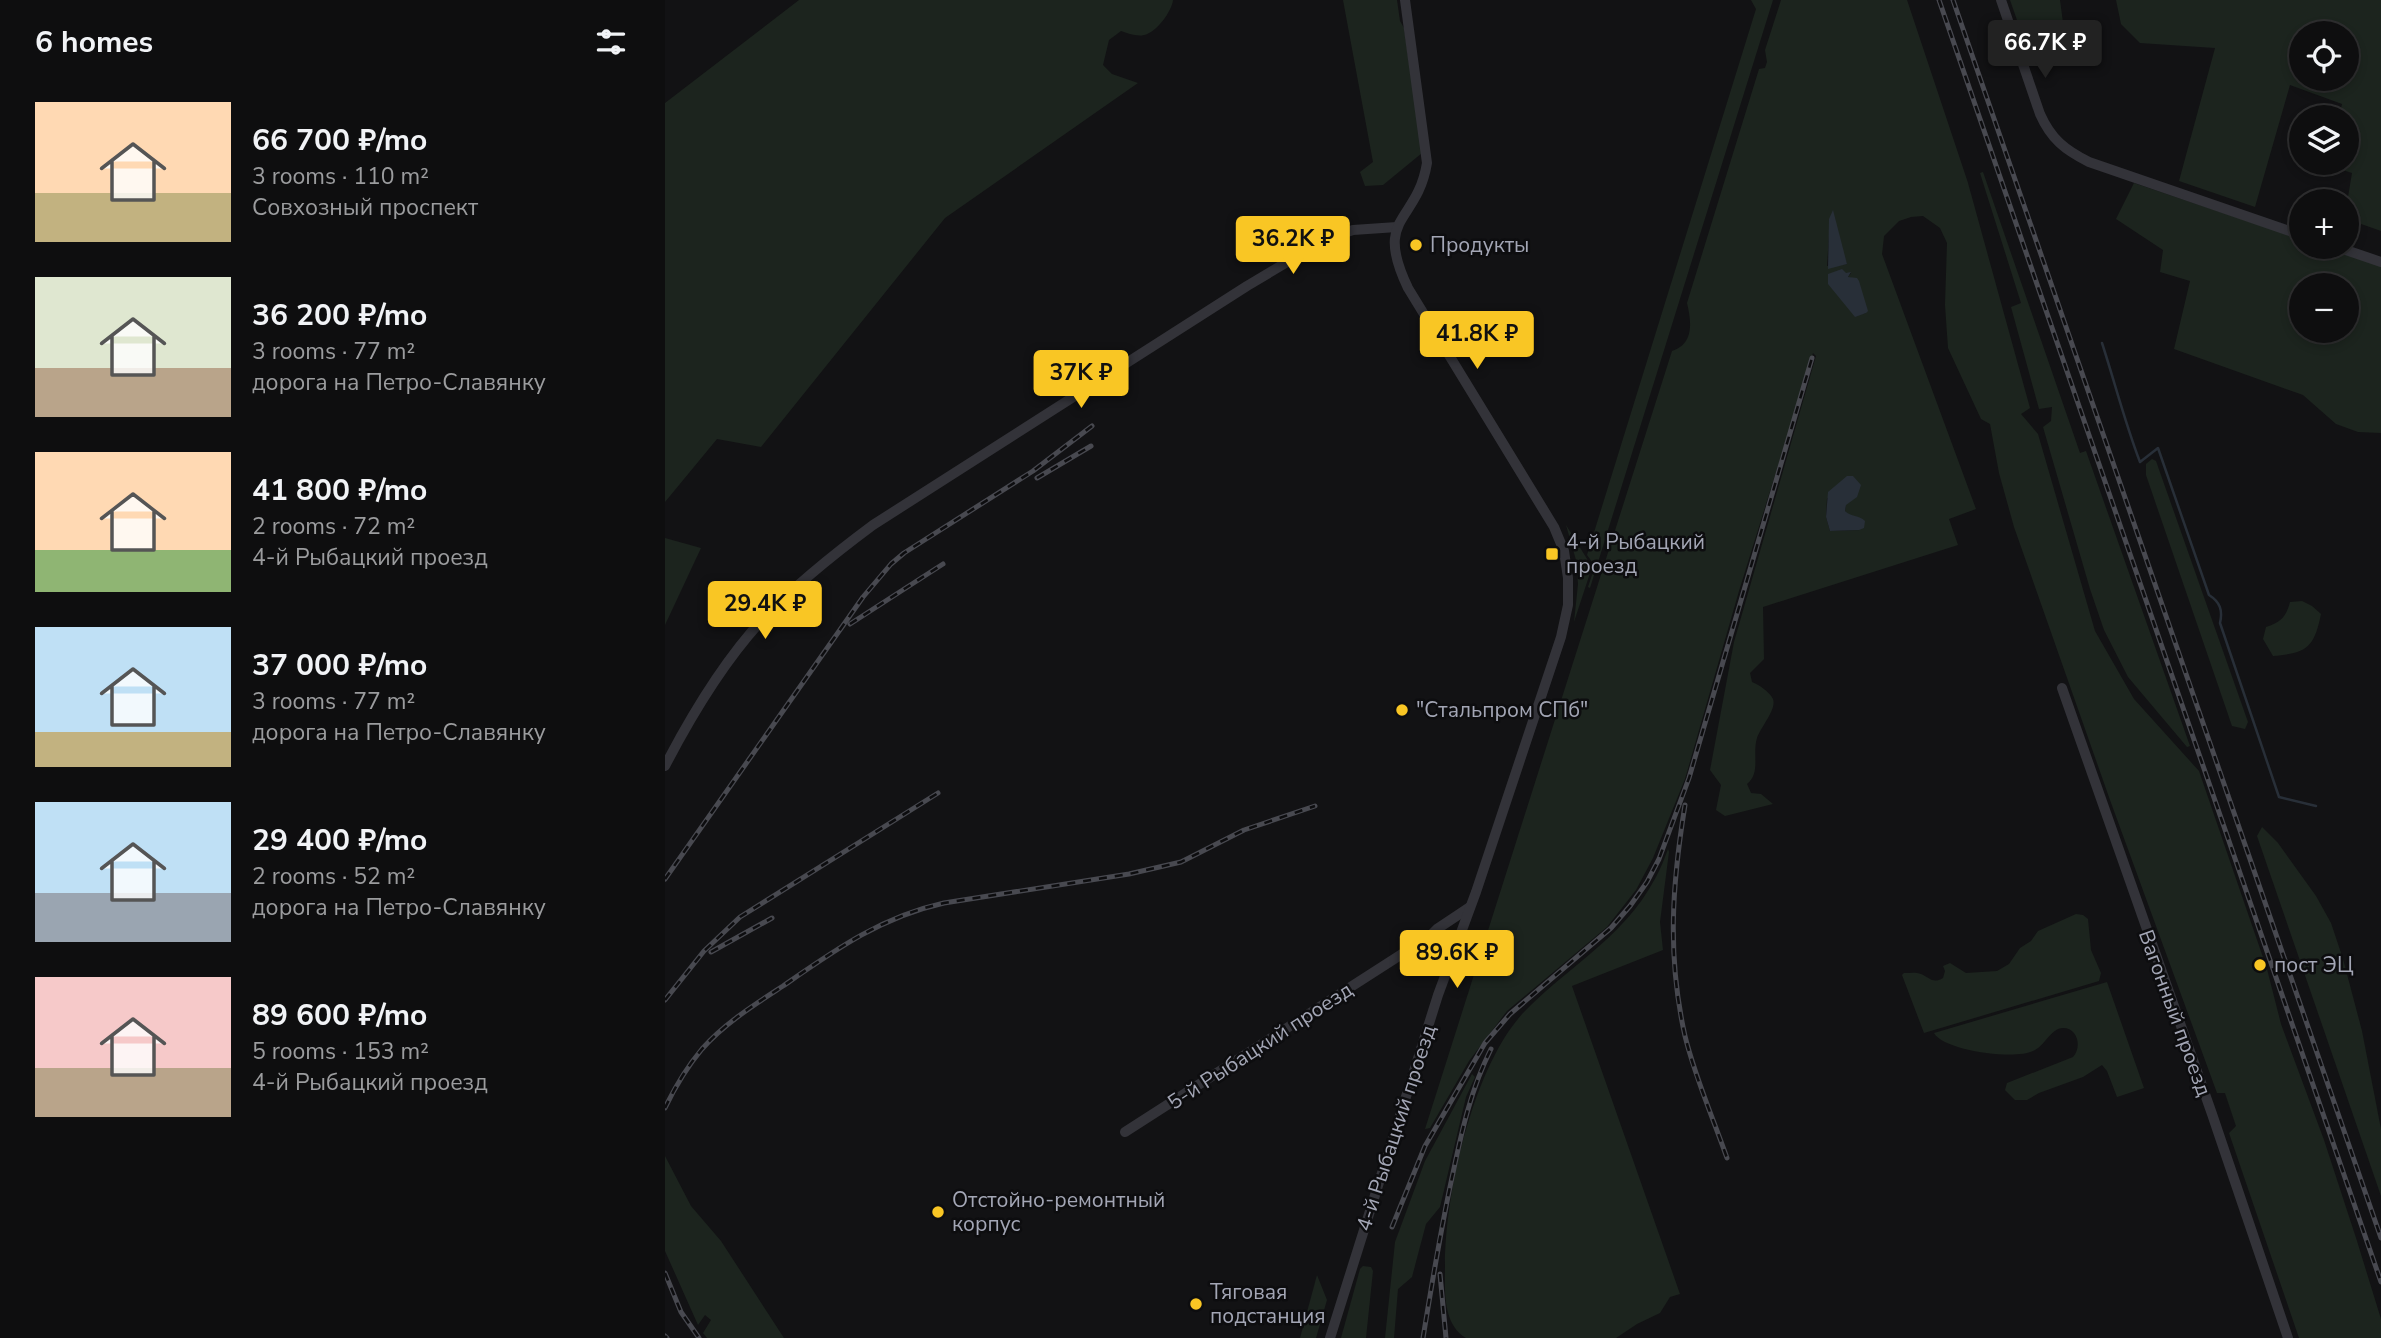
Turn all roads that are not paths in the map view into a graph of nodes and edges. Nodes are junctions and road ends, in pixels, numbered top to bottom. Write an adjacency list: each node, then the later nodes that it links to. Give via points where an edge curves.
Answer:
1 (1405, 0): 3 (street, via 1427,153 1425,174)
2 (2001, 0): 4 (street, via 2040,114 2058,143 2089,162)
3 (1397, 227): 8 (street, via 1353,230 1324,240 828,558 754,629 699,707); 9 (street, 4-й Рыбацкий проезд, via 1397,266 1547,513 1559,537 1569,578 1561,637)
4 (2289, 231)
5 (2359, 254): 6 (street)
6 (2381, 262)
7 (2061, 688): 15 (street, Вагонный проезд)
8 (665, 766)
9 (1470, 907): 10 (street, 5-й Рыбацкий проезд); 11 (street, 4-й Рыбацкий проезд)
10 (1430, 936): 11 (street); 12 (street); 13 (street, 5-й Рыбацкий проезд)
11 (1456, 943): 12 (street, 4-й Рыбацкий проезд)
12 (1448, 965): 14 (street, 4-й Рыбацкий проезд)
13 (1125, 1132)
14 (1330, 1338)
15 (2288, 1338)

